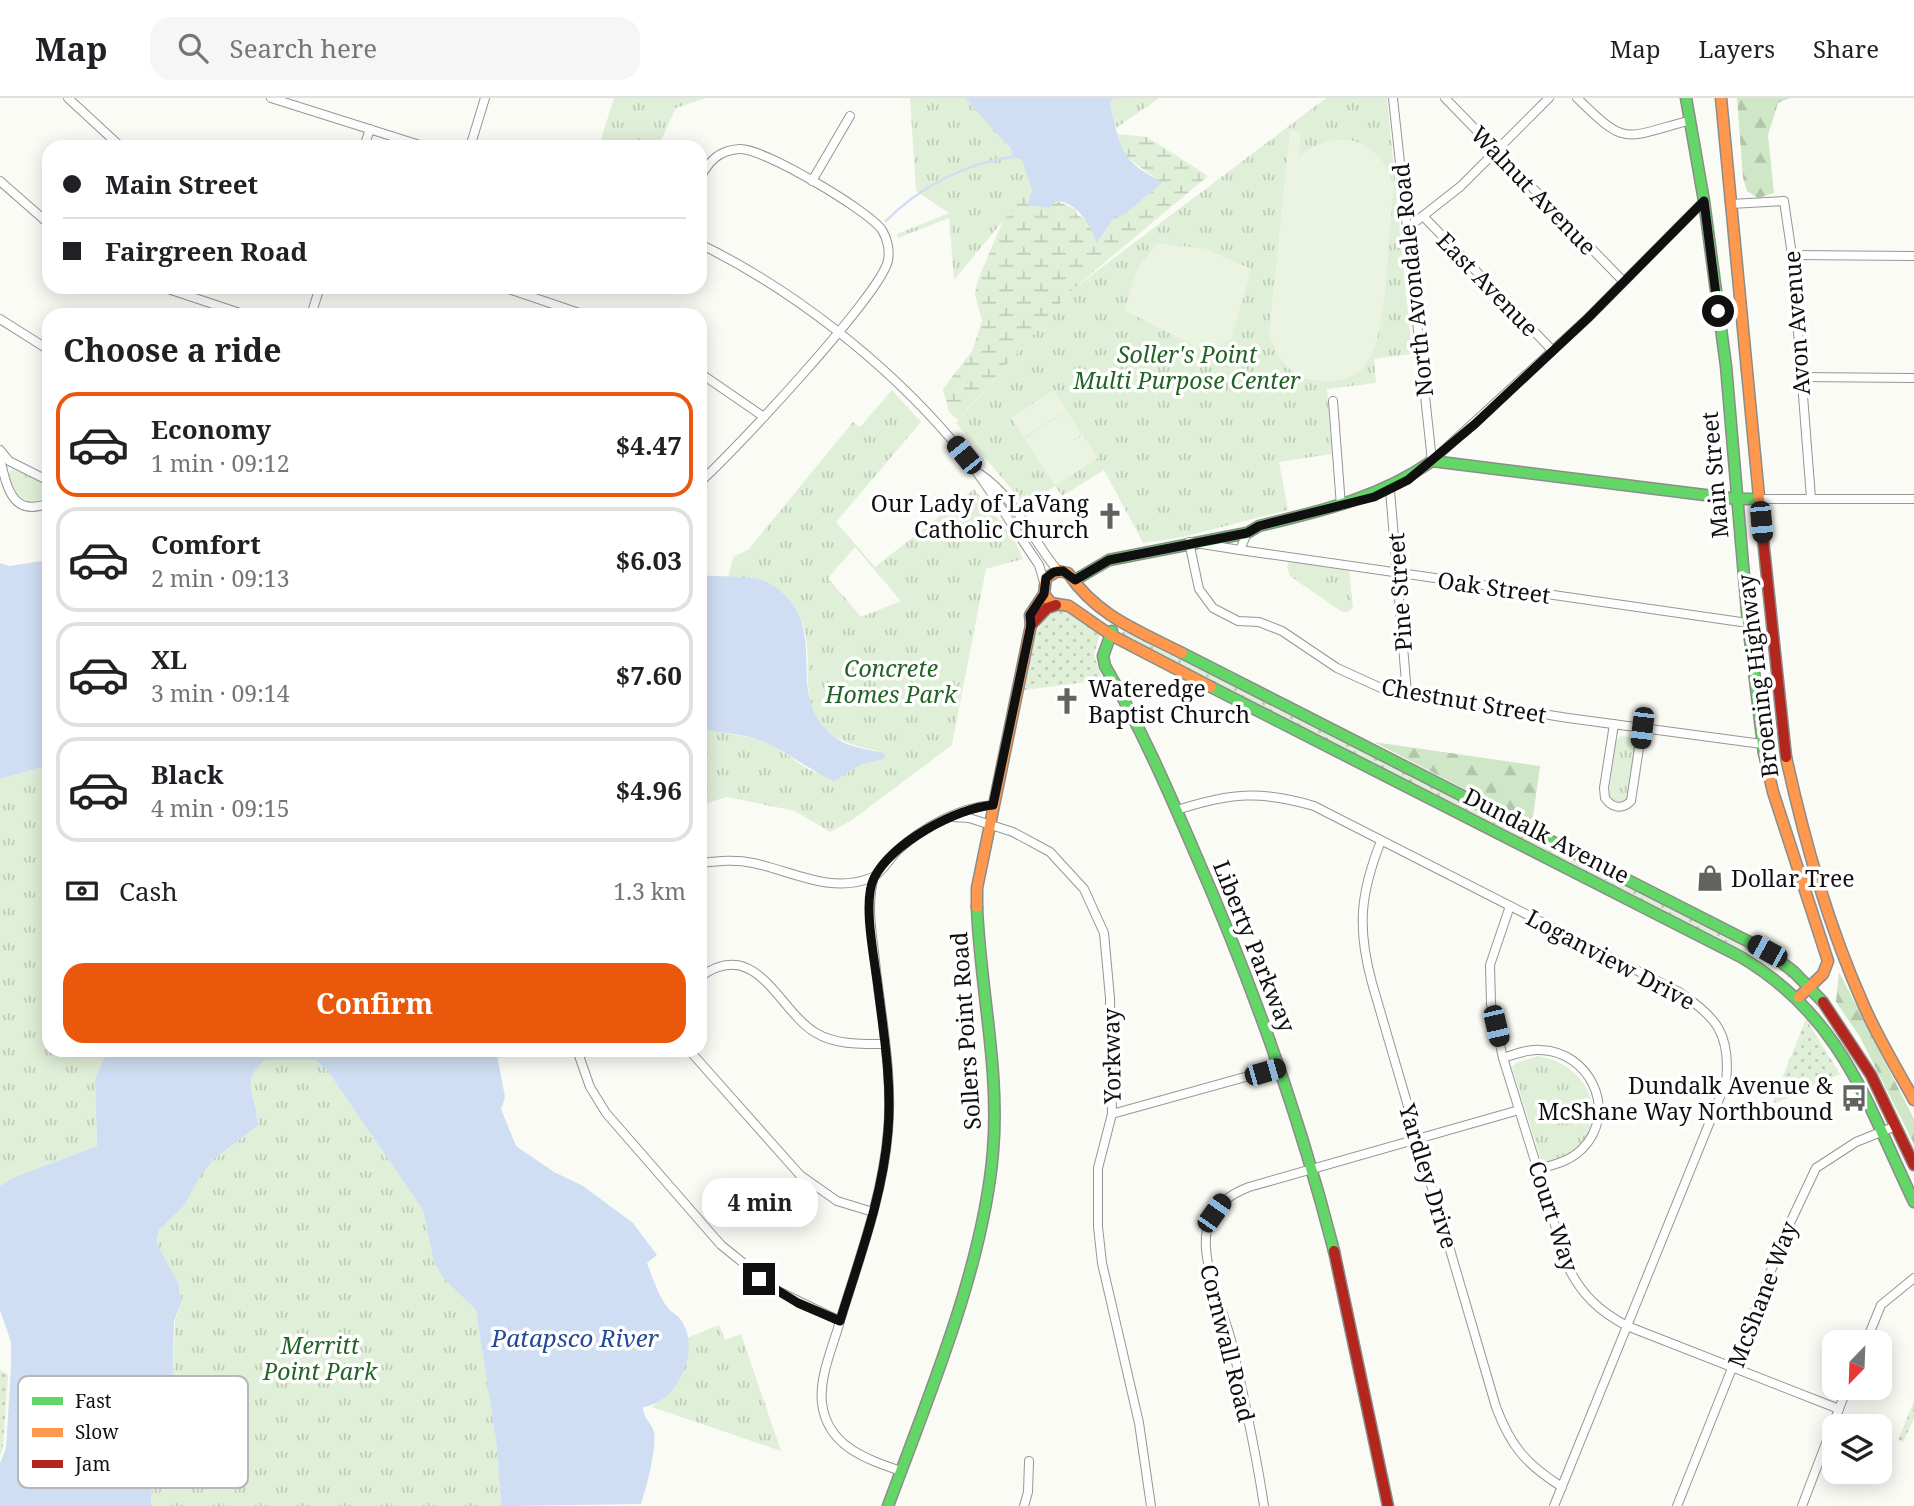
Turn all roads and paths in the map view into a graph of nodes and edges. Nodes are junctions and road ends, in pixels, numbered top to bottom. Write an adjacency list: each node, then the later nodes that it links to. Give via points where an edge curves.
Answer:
1 (68, 98): 13 (street)
2 (271, 98): 12 (street)
3 (485, 98): 16 (street)
4 (1393, 98): 25 (street, North Avondale Road)
5 (1445, 98): 17 (street, Walnut Avenue)
6 (1549, 98): 17 (street)
7 (1577, 98): 11 (street, via 1618,134 1631,136)
8 (1721, 98): 22 (main road, Broening Highway)
9 (1684, 101): 11 (main road, Main Street)
10 (850, 116): 20 (street)
11 (1688, 121): 21 (main road, Main Street)
12 (370, 129): 14 (street); 15 (street)
13 (113, 140)
14 (366, 140)
15 (404, 140)
16 (472, 140)
17 (1496, 150): 23 (street); 29 (street, Walnut Avenue)
18 (707, 166): 20 (street, via 729,150 744,149)
19 (0, 181): 24 (street)
20 (812, 181): 35 (street, via 872,219 883,231 889,252 883,277)
21 (1704, 201): 29 (street); 51 (main road, Main Street, via 1726,366)
22 (1731, 204): 27 (street, Avon Avenue, via 1784,201); 52 (main road, Broening Highway)
23 (1424, 217): 25 (street); 37 (street, East Avenue)
24 (42, 219)
25 (1405, 230): 45 (street, North Avondale Road)
26 (707, 248): 35 (street, Dundalk Avenue)
27 (1792, 255): 28 (street); 38 (street, Avon Avenue)
28 (1914, 256)
29 (1623, 281): 37 (street)
30 (183, 294): 32 (street)
31 (524, 294): 33 (street)
32 (225, 308)
33 (564, 308)
34 (0, 319): 36 (street)
35 (836, 332): 42 (street); 46 (street, Dundalk Avenue, via 919,406)
36 (42, 346)
37 (1552, 350): 45 (street)
38 (1800, 377): 40 (street); 50 (street, Avon Avenue)
39 (707, 378): 42 (street)
40 (1914, 378)
41 (1333, 401): 55 (street)
42 (764, 417): 47 (street)
43 (0, 450): 48 (street, via 9,461)
44 (0, 459): 54 (street, via 15,500 34,508)
45 (1432, 461): 49 (main road); 51 (main road)
46 (978, 473): 59 (street, Dundalk Avenue, via 1012,506); 62 (street, Dundalk Avenue, via 1038,565)
47 (707, 475)
48 (42, 478)
49 (1390, 490): 55 (main road); 60 (street, Pine Street)
50 (1811, 498): 52 (street); 53 (street)
51 (1737, 499): 52 (main road); 65 (main road, Main Street)
52 (1759, 499): 88 (main road, Broening Highway, via 1783,745 1807,853 1865,1009)
53 (1914, 499)
54 (42, 505)
55 (1341, 506): 56 (main road)
56 (1247, 533): 57 (main road); 58 (street)
57 (1189, 542): 58 (street, Oak Street); 61 (main road, via 1109,560); 68 (street, Chestnut Street, via 1199,589 1218,612 1238,621 1271,626 1360,680)
58 (1240, 550): 60 (street, Oak Street)
59 (1058, 571): 61 (main road, Dundalk Avenue, via 1068,573); 62 (main road)
60 (1399, 573): 65 (street, Oak Street); 68 (street, Pine Street)
61 (1076, 583): 63 (main road, via 1076,596); 64 (main road, Dundalk Avenue, via 1087,601)
62 (1044, 588): 63 (main road, Dundalk Avenue); 66 (main road, Sollers Point Road, via 1030,615)
63 (1060, 606): 66 (main road, via 1047,608); 67 (main road, Dundalk Avenue)
64 (1115, 620): 67 (main road, Liberty Parkway); 81 (main road, Dundalk Avenue, via 1731,931 1784,962)
65 (1748, 623): 71 (main road, Main Street)
66 (1031, 625): 72 (main road, Sollers Point Road)
67 (1111, 635): 73 (main road, Liberty Parkway, via 1102,656 1105,666); 82 (main road, Dundalk Avenue, via 1741,957)
68 (1407, 694): 69 (street, Chestnut Street)
69 (1614, 724): 70 (street, Chestnut Street); 70 (street, via 1604,788 1605,798 1621,807 1631,801)
70 (1642, 728): 71 (street, Chestnut Street)
71 (1762, 744): 81 (main road, Main Street, via 1828,961 1824,974)
72 (993, 805): 74 (street, via 975,806); 75 (main road, Sollers Point Road)
73 (1177, 810): 76 (street, Loganview Drive, via 1221,796 1269,794 1314,806); 87 (main road, Liberty Parkway)
74 (952, 817): 75 (street, Yorkway); 78 (street, via 914,837)
75 (989, 824): 90 (street, Yorkway, via 1060,859 1095,908 1108,957); 107 (main road, Sollers Point Road, via 977,904 988,1008 993,1151 974,1256)
76 (1381, 841): 79 (street, Loganview Drive); 93 (street, Yardley Drive, via 1363,895 1364,952)
77 (707, 862): 78 (street, via 752,862 827,884)
78 (874, 877): 83 (street, via 870,918)
79 (1510, 906): 86 (street, Court Way, via 1490,965 1491,1003); 101 (street, Loganview Drive, via 1679,992 1706,1010 1725,1043 1726,1082)
80 (707, 972): 83 (street, via 718,967 751,971 773,986 815,1033 846,1043)
81 (1811, 986): 82 (main road, Main Street); 91 (main road, Dundalk Avenue, via 1853,1038)
82 (1799, 997): 92 (main road, Dundalk Avenue, via 1841,1050)
83 (885, 1044): 98 (street, via 888,1131)
84 (579, 1057): 100 (street, via 606,1113 721,1245 778,1292)
85 (695, 1057): 98 (street, via 800,1175 826,1195)
86 (1503, 1058): 89 (street, Court Way); 96 (street, via 1538,1049 1558,1054 1586,1070 1596,1090 1597,1122 1587,1143 1563,1162)
87 (1281, 1067): 90 (street); 95 (main road, Liberty Parkway)
88 (1914, 1100)
89 (1519, 1110): 93 (street, Cornwall Road); 96 (street, Court Way)
90 (1112, 1115): 111 (street, Yorkway, via 1098,1168 1101,1263 1139,1423)
91 (1896, 1126): 92 (street, McShane Way); 94 (main road, Dundalk Avenue)
92 (1882, 1133): 97 (main road, Dundalk Avenue); 103 (street, McShane Way, via 1856,1142 1816,1168)
93 (1419, 1138): 95 (street, Cornwall Road); 108 (street, Yardley Drive, via 1504,1429 1534,1470)
94 (1914, 1165)
95 (1313, 1169): 112 (street, Cornwall Road, via 1235,1192 1214,1213 1206,1237); 113 (main road, Liberty Parkway)
96 (1538, 1169): 101 (street, Court Way, via 1577,1284 1603,1312)
97 (1914, 1202)
98 (873, 1212): 100 (street)
99 (1914, 1278): 102 (street, via 1881,1305)
100 (840, 1321): 107 (street, via 821,1391 826,1419 832,1432 853,1452)
101 (1627, 1326): 103 (street, Court Way); 108 (street, Loganview Drive)
102 (1871, 1330)
103 (1733, 1369): 105 (street, Court Way); 115 (street, McShane Way)
104 (1842, 1400): 105 (street)
105 (1839, 1409): 116 (street)
106 (1029, 1461): 110 (street)
107 (901, 1471): 109 (main road, Sollers Point Road)
108 (1562, 1487): 114 (street, Loganview Drive)
109 (888, 1506)
110 (1024, 1506)
111 (1151, 1506)
112 (1264, 1506)
113 (1388, 1506)
114 (1554, 1506)
115 (1677, 1506)
116 (1802, 1506)

